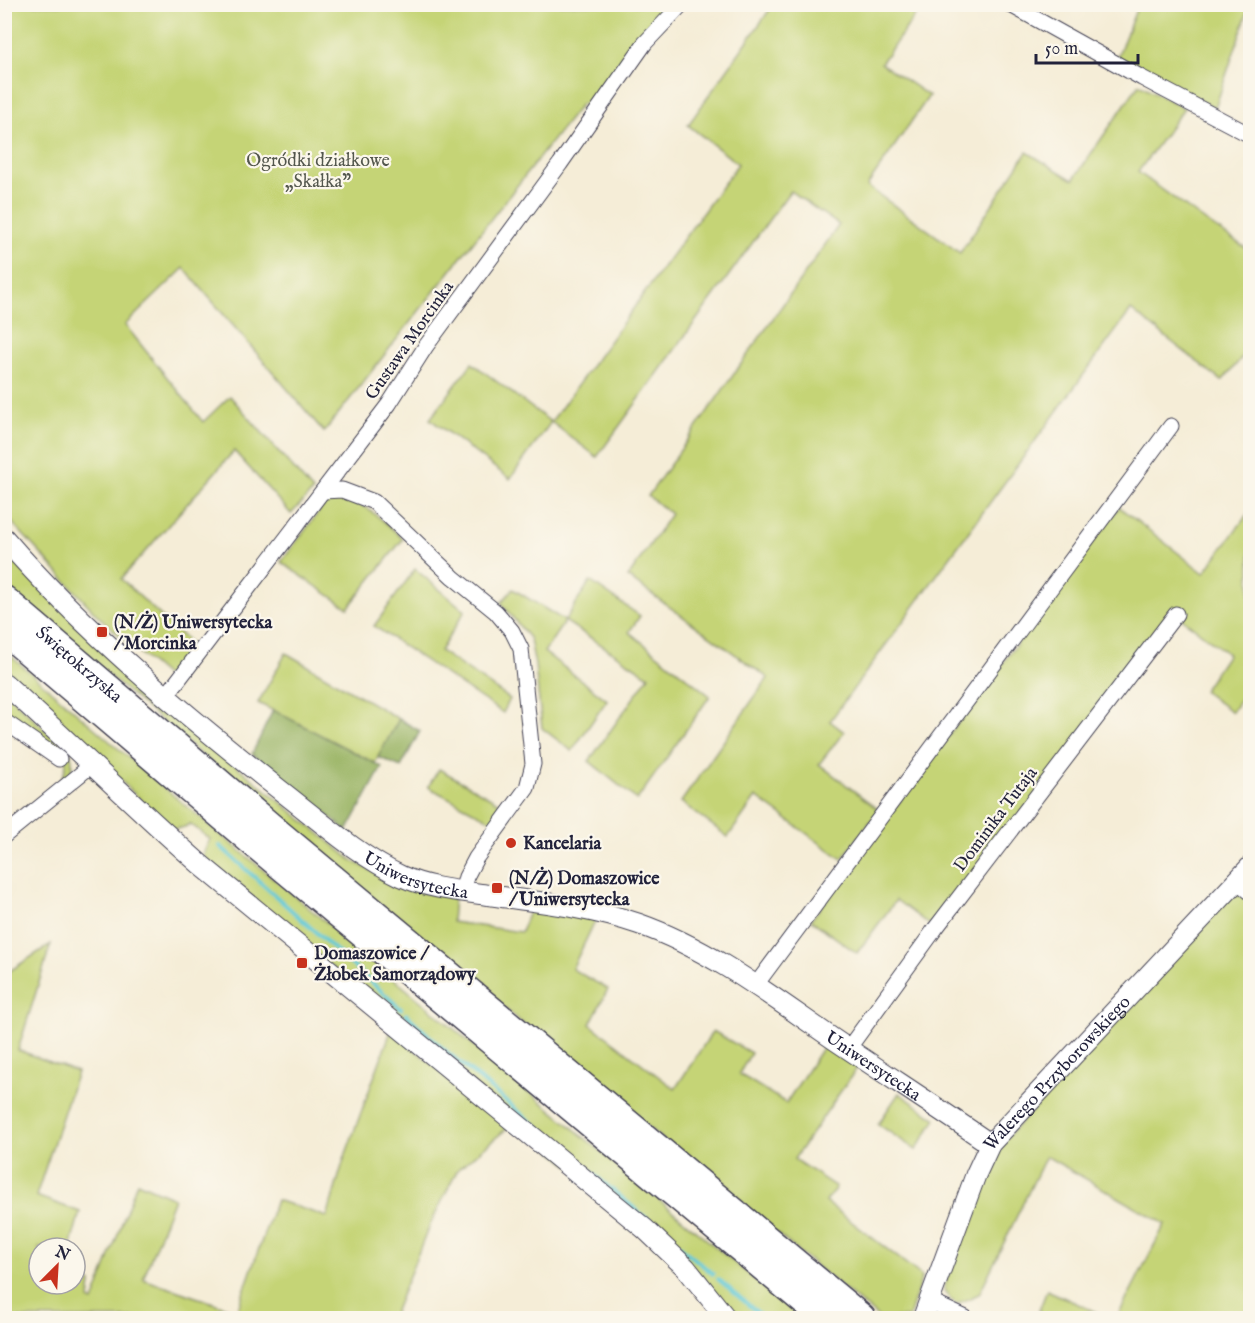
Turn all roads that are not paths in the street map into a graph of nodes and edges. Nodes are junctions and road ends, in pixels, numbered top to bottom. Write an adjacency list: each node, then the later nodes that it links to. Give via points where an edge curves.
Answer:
1 (682, 4): 5 (street, Gustawa Morcinka, via 645,43)
2 (1009, 4): 3 (street)
3 (1251, 135)
4 (1171, 426): 20 (street)
5 (323, 491): 11 (street, Gustawa Morcinka); 19 (street, via 342,490 374,502 496,612 521,649 533,764 527,788 476,858)
6 (4, 538): 11 (street, Uniwersytecka, via 110,647)
7 (4, 600): 13 (highway, Świętokrzyska)
8 (1176, 614): 21 (street, Dominika Tutaja)
9 (4, 630): 13 (highway, Świętokrzyska)
10 (4, 683): 15 (street)
11 (166, 696): 19 (street, Uniwersytecka, via 368,857 405,878)
12 (4, 721): 14 (street)
13 (148, 737): 25 (highway); 26 (highway)
14 (59, 759)
15 (93, 764): 16 (street); 24 (street, via 201,865 645,1229 686,1268)
16 (4, 836)
17 (1251, 867): 18 (street, Walerego Przyborowskiego)
18 (1244, 887): 22 (street, Walerego Przyborowskiego)
19 (462, 892): 20 (street, Uniwersytecka, via 575,908 638,924 698,950)
20 (755, 986): 21 (street, Uniwersytecka)
21 (848, 1049): 22 (street, Uniwersytecka)
22 (990, 1144): 23 (street, Walerego Przyborowskiego)
23 (926, 1310): 27 (street)
24 (726, 1318)
25 (825, 1318)
26 (861, 1318)
27 (966, 1318)

